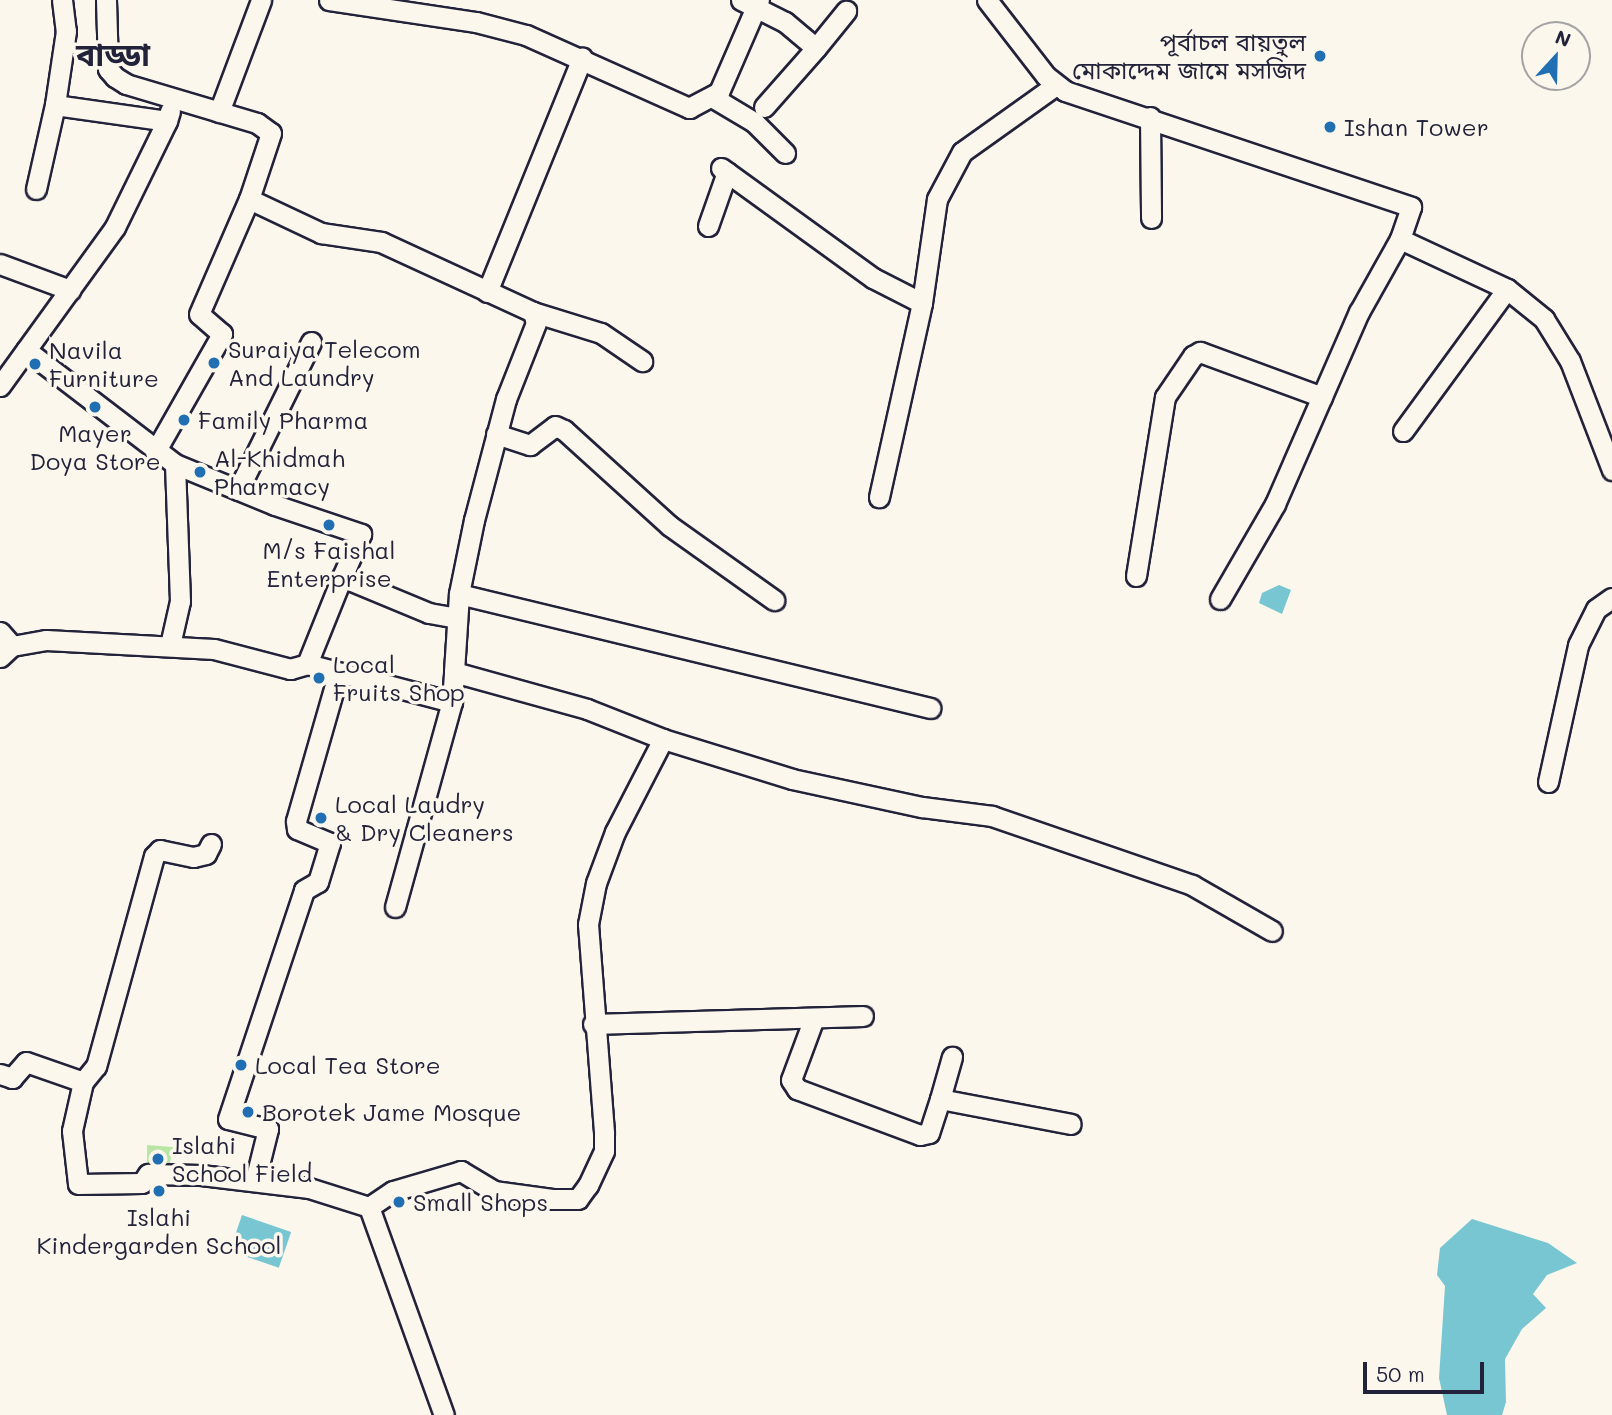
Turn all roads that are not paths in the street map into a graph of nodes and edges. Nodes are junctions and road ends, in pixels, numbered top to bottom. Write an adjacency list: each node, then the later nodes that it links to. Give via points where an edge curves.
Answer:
1 (62, 0): 15 (street, via 66,31)
2 (106, 0): 14 (street, via 108,69 126,85)
3 (261, 0): 17 (street)
4 (329, 0): 9 (street)
5 (459, 0): 9 (street)
6 (986, 0): 12 (street)
7 (752, 3): 10 (street); 13 (street, via 730,71)
8 (846, 11): 10 (street)
9 (449, 18): 11 (street, via 526,36)
10 (816, 48): 16 (street)
11 (582, 58): 13 (street, via 689,108); 29 (street)
12 (1056, 85): 18 (street); 30 (street, via 962,152 937,199)
13 (712, 97): 20 (street, via 754,122)
14 (175, 99): 17 (street); 19 (street)
15 (55, 105): 19 (street); 21 (street)
16 (764, 107)
17 (219, 112): 22 (street, via 257,123 271,133)
18 (1150, 117): 23 (street); 25 (street, via 1406,204 1413,212)
19 (167, 121): 28 (street, via 115,227)
20 (785, 153)
21 (36, 189)
22 (249, 199): 29 (street, via 321,233 381,242); 39 (street, via 199,313 222,334)
23 (1151, 218)
24 (708, 226): 30 (street, via 724,170 873,278)
25 (1400, 239): 27 (street); 36 (street, via 1359,312)
26 (0, 264): 28 (street)
27 (1507, 289): 37 (street); 41 (street, via 1544,319 1570,361)
28 (70, 290): 33 (street)
29 (487, 292): 31 (street)
30 (922, 303): 43 (street)
31 (533, 312): 34 (street, via 601,333); 38 (street, via 536,323)
32 (311, 342): 42 (street)
33 (26, 350): 35 (street); 39 (street)
34 (642, 361)
35 (0, 386)
36 (1322, 397): 45 (street, via 1200,352 1193,356 1165,397); 48 (street, via 1275,504)
37 (1403, 431)
38 (496, 434): 46 (street); 49 (street, via 530,445 555,426 564,430 670,526)
39 (155, 452): 40 (street)
40 (175, 464): 42 (street); 52 (street, via 180,601)
41 (1612, 470)
42 (238, 490): 44 (street, via 361,534)
43 (879, 497)
44 (342, 576): 50 (street, via 429,613); 53 (street)
45 (1136, 576)
46 (459, 594): 50 (street); 57 (street)
47 (1612, 598): 59 (street, via 1596,609 1578,645 1559,715)
48 (1220, 599)
49 (774, 600)
50 (457, 618): 54 (street)
51 (4, 645): 52 (street, via 46,640)
52 (170, 645): 53 (street, via 214,649 290,669)
53 (307, 664): 55 (street)
54 (454, 672): 56 (street); 58 (street, via 587,709)
55 (338, 675): 56 (street); 71 (street, via 296,821 297,829 330,843 318,882 304,890 228,1119 268,1129)
56 (452, 702): 61 (street)
57 (930, 708)
58 (663, 739): 62 (street, via 792,779 922,807 992,816 1192,885); 65 (street, via 615,832 596,883 588,924)
59 (1548, 782)
60 (211, 844): 68 (street, via 206,854 193,857 160,850 154,856 96,1066)
61 (395, 907)
62 (1272, 931)
63 (863, 1016): 64 (street)
64 (814, 1018): 65 (street); 69 (street, via 791,1080 797,1089 920,1135 929,1133)
65 (593, 1024): 72 (street, via 604,1151 578,1199 494,1191 461,1171 393,1191)
66 (952, 1057): 69 (street)
67 (0, 1074): 68 (street, via 12,1078 26,1062)
68 (83, 1082): 71 (street, via 72,1131 78,1184 142,1183 148,1174)
69 (940, 1099): 70 (street)
70 (1072, 1124)
71 (255, 1181): 72 (street, via 309,1188)
72 (369, 1207): 73 (street)
73 (444, 1415)

